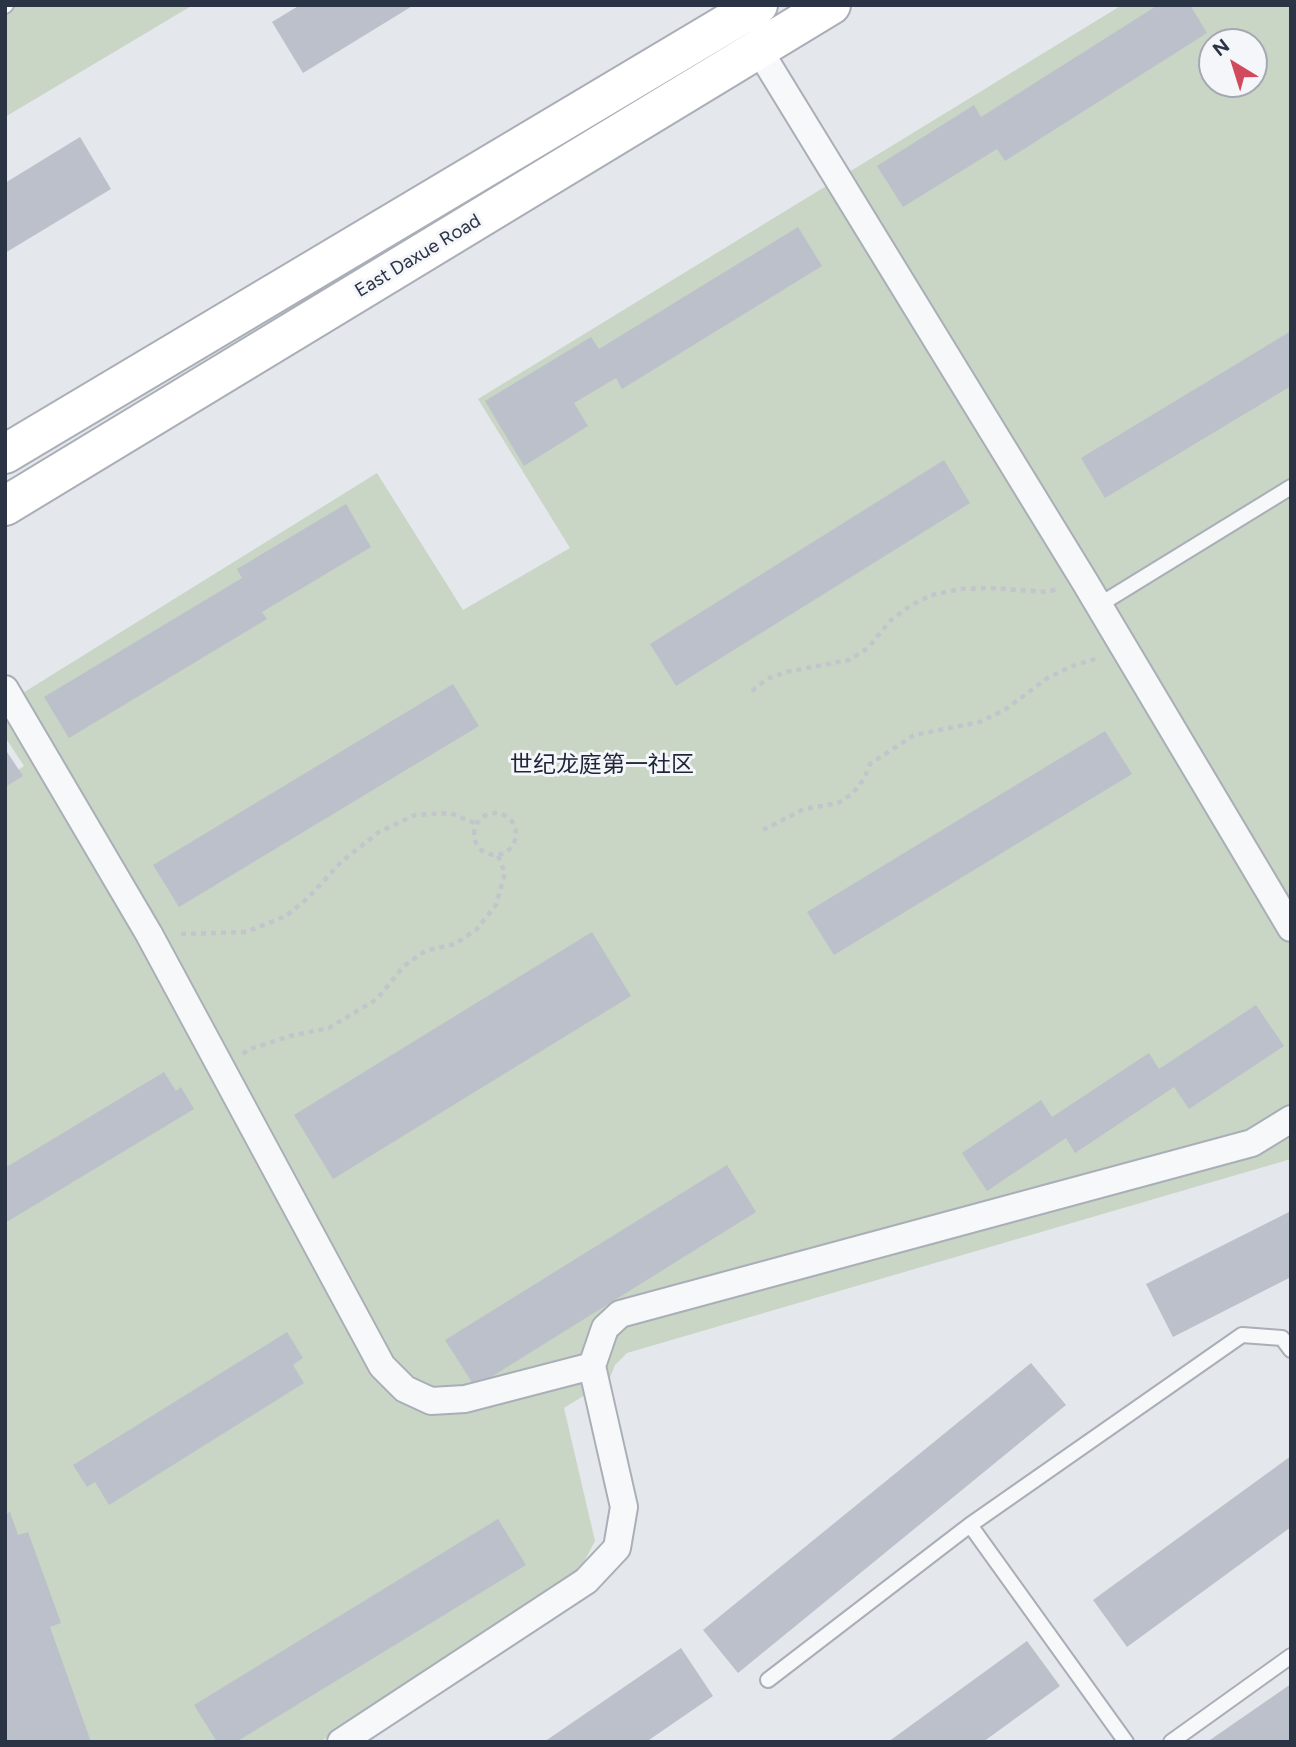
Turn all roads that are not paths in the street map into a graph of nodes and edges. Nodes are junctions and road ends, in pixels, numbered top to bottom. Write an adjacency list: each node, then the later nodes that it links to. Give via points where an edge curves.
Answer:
1 (758, 5): 4 (main road)
2 (831, 5): 3 (main road, East Daxue Road)
3 (759, 50): 6 (main road, East Daxue Road); 7 (street)
4 (5, 454)
5 (1291, 487): 7 (lane)
6 (5, 506)
7 (1099, 605): 9 (street)
8 (5, 689): 12 (street, via 149,934 382,1366 405,1390 431,1401 464,1399)
9 (1291, 928)
10 (1291, 1119): 12 (street, via 1252,1143 620,1314 605,1328)
11 (1291, 1350): 13 (lane, via 1282,1338 1242,1335)
12 (592, 1366): 16 (street, via 624,1507 617,1548 586,1581)
13 (970, 1525): 15 (lane); 17 (lane)
14 (1291, 1656): 18 (lane)
15 (768, 1680)
16 (341, 1742)
17 (1126, 1742)
18 (1171, 1742)

